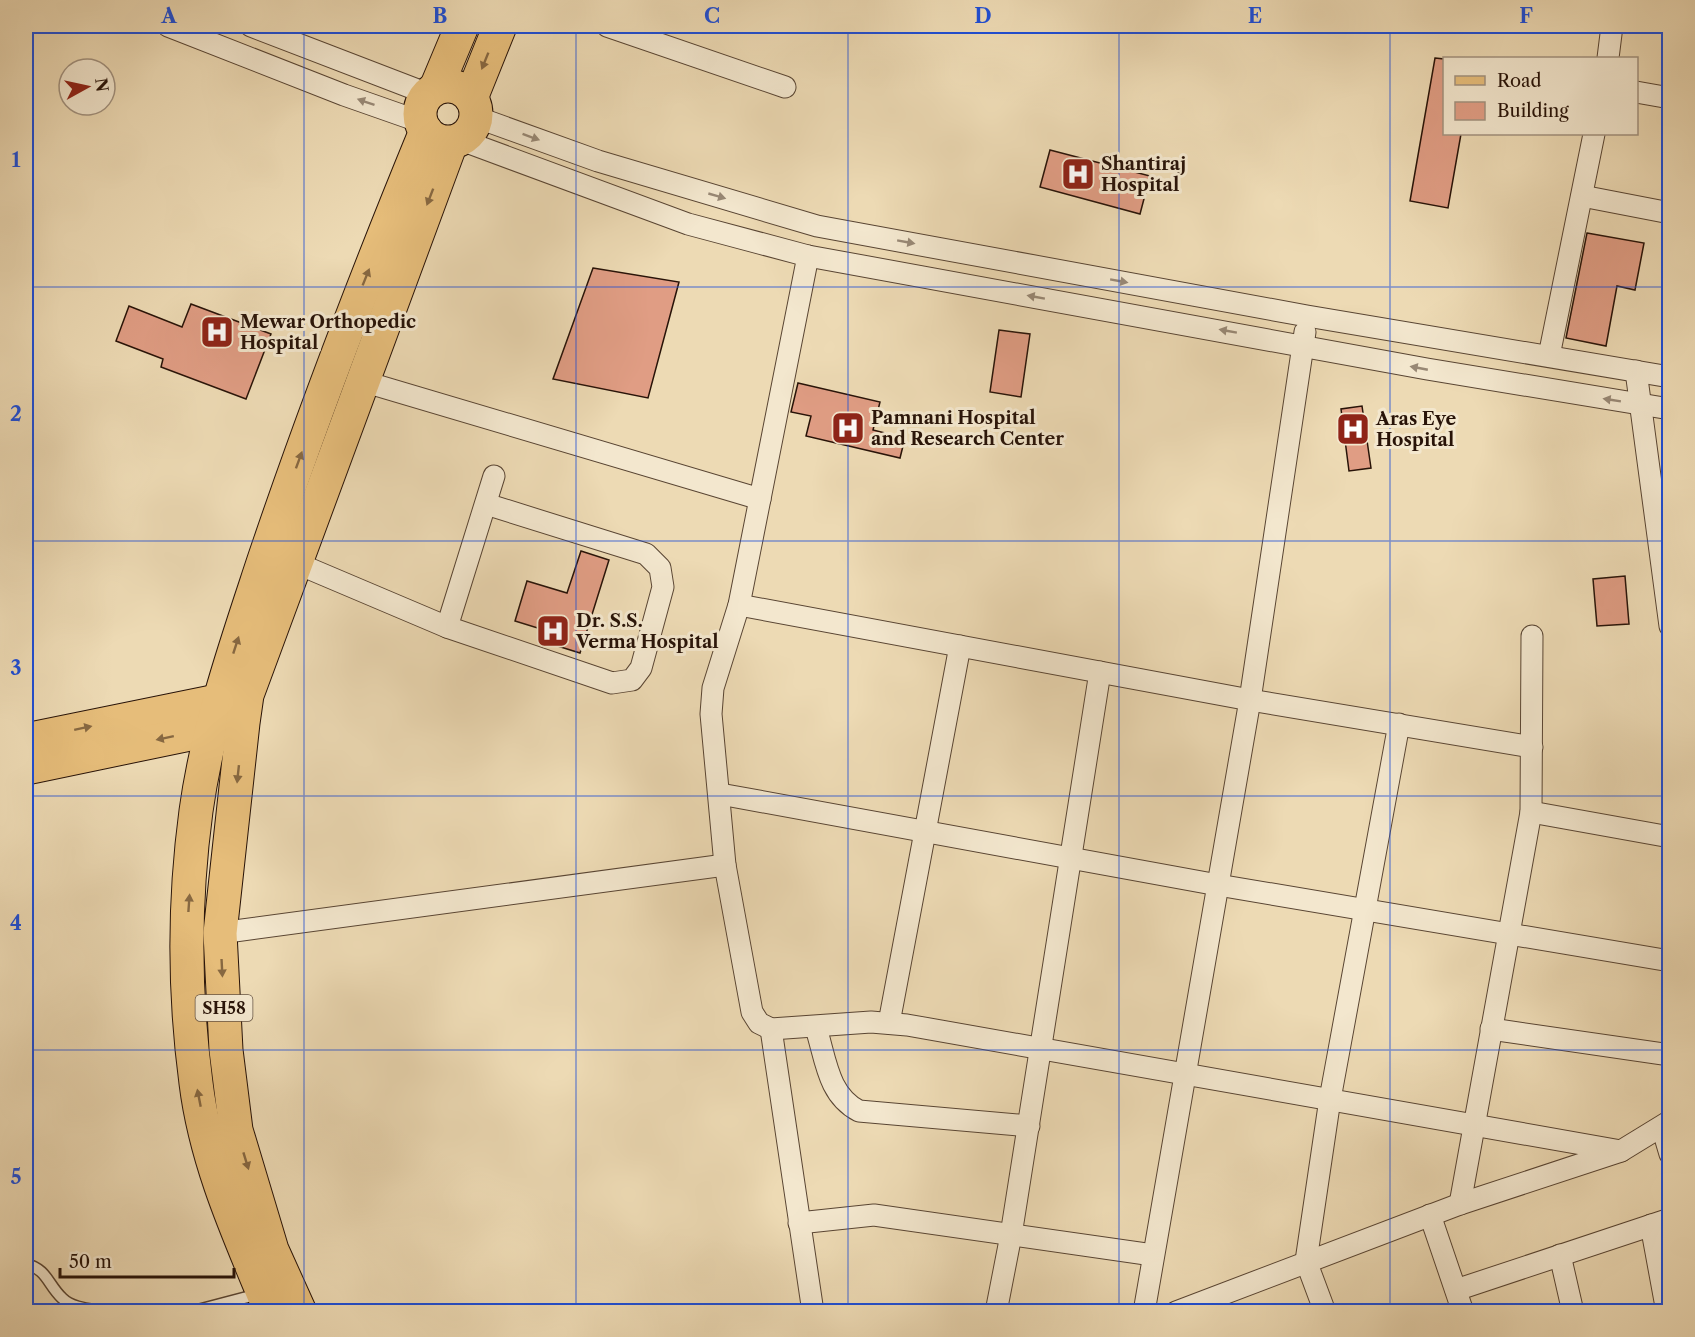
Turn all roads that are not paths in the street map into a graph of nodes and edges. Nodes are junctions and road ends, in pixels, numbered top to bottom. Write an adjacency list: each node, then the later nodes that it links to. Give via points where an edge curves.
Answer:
1 (168, 26): 11 (street, one-way to 1, via 344,95)
2 (251, 26): 11 (street)
3 (462, 26): 11 (main road)
4 (500, 26): 11 (main road, one-way to 11)
5 (607, 26): 8 (street)
6 (1612, 26): 7 (street)
7 (1608, 57)
8 (785, 87)
9 (1638, 92): 10 (street)
10 (1670, 98)
11 (446, 116): 15 (street, via 688,224); 16 (street, one-way to 16, via 817,226); 21 (main road, one-way to 21); 35 (main road, one-way to 11, via 284,502 356,302)
12 (1594, 135): 13 (street)
13 (1582, 196): 14 (street); 18 (street)
14 (1670, 213)
15 (808, 256): 17 (street, one-way to 15); 25 (street)
16 (1307, 316): 17 (street); 18 (street)
17 (1303, 345): 22 (street, one-way to 17); 34 (street)
18 (1550, 356): 19 (street)
19 (1636, 371): 20 (street); 22 (street)
20 (1670, 377)
21 (362, 381): 25 (street); 27 (main road)
22 (1639, 404): 23 (street); 29 (street)
23 (1670, 409)
24 (494, 476): 26 (street)
25 (760, 499): 28 (street)
26 (486, 504): 30 (street); 30 (street, via 646,554 660,568 663,587 641,668 632,680 612,683)
27 (296, 563): 30 (street); 35 (main road)
28 (739, 605): 32 (street); 40 (street, via 713,688 711,714)
29 (1669, 621)
30 (447, 627)
31 (1532, 636): 38 (street)
32 (960, 646): 33 (street); 42 (street)
33 (1100, 672): 34 (street); 44 (street)
34 (1250, 700): 36 (street); 46 (street)
35 (230, 712): 37 (main road, one-way to 35); 39 (main road, one-way to 39); 48 (main road, SH58, one-way to 48); 74 (main road, SH58, one-way to 35, via 228,1211 207,1141 196,1084 187,944 196,810)
36 (1399, 724): 38 (street); 47 (street)
37 (26, 740)
38 (1533, 747): 41 (street)
39 (26, 768)
40 (720, 794): 42 (street); 45 (street)
41 (1531, 812): 43 (street); 49 (street)
42 (925, 831): 44 (street); 51 (street)
43 (1670, 837)
44 (1071, 858): 46 (street); 55 (street)
45 (725, 865): 48 (street); 53 (street, via 752,1012 759,1023)
46 (1218, 885): 47 (street); 57 (street)
47 (1365, 910): 49 (street); 58 (street)
48 (220, 933): 74 (main road, SH58, one-way to 74, via 226,1050 237,1130 272,1250)
49 (1509, 936): 50 (street); 54 (street)
50 (1670, 961)
51 (889, 1023): 52 (street); 55 (street)
52 (816, 1028): 53 (street); 61 (street, via 835,1089 844,1103 859,1111)
53 (771, 1029): 67 (street)
54 (1491, 1029): 56 (street); 60 (street)
55 (1041, 1050): 57 (street); 61 (street)
56 (1670, 1054)
57 (1183, 1075): 58 (street); 69 (street)
58 (1330, 1099): 60 (street); 71 (street)
59 (1666, 1124): 62 (street); 63 (street)
60 (1475, 1125): 62 (street); 64 (street)
61 (1029, 1126): 68 (street)
62 (1621, 1151): 64 (street)
63 (1670, 1154)
64 (1460, 1204): 65 (street)
65 (1430, 1215): 71 (street); 73 (street)
66 (1660, 1222): 70 (street); 84 (street)
67 (799, 1223): 68 (street, via 874,1215); 77 (street)
68 (1011, 1234): 69 (street); 78 (street)
69 (1153, 1255): 79 (street)
70 (1560, 1255): 73 (street); 83 (street)
71 (1306, 1261): 80 (street); 81 (street)
72 (26, 1264): 75 (lane, via 44,1272 62,1298 76,1306)
73 (1456, 1290): 82 (street)
74 (279, 1296): 76 (lane)
75 (107, 1311)
76 (190, 1311)
77 (813, 1311)
78 (996, 1311)
79 (1144, 1311)
80 (1176, 1311)
81 (1325, 1311)
82 (1463, 1311)
83 (1573, 1311)
84 (1667, 1311)

